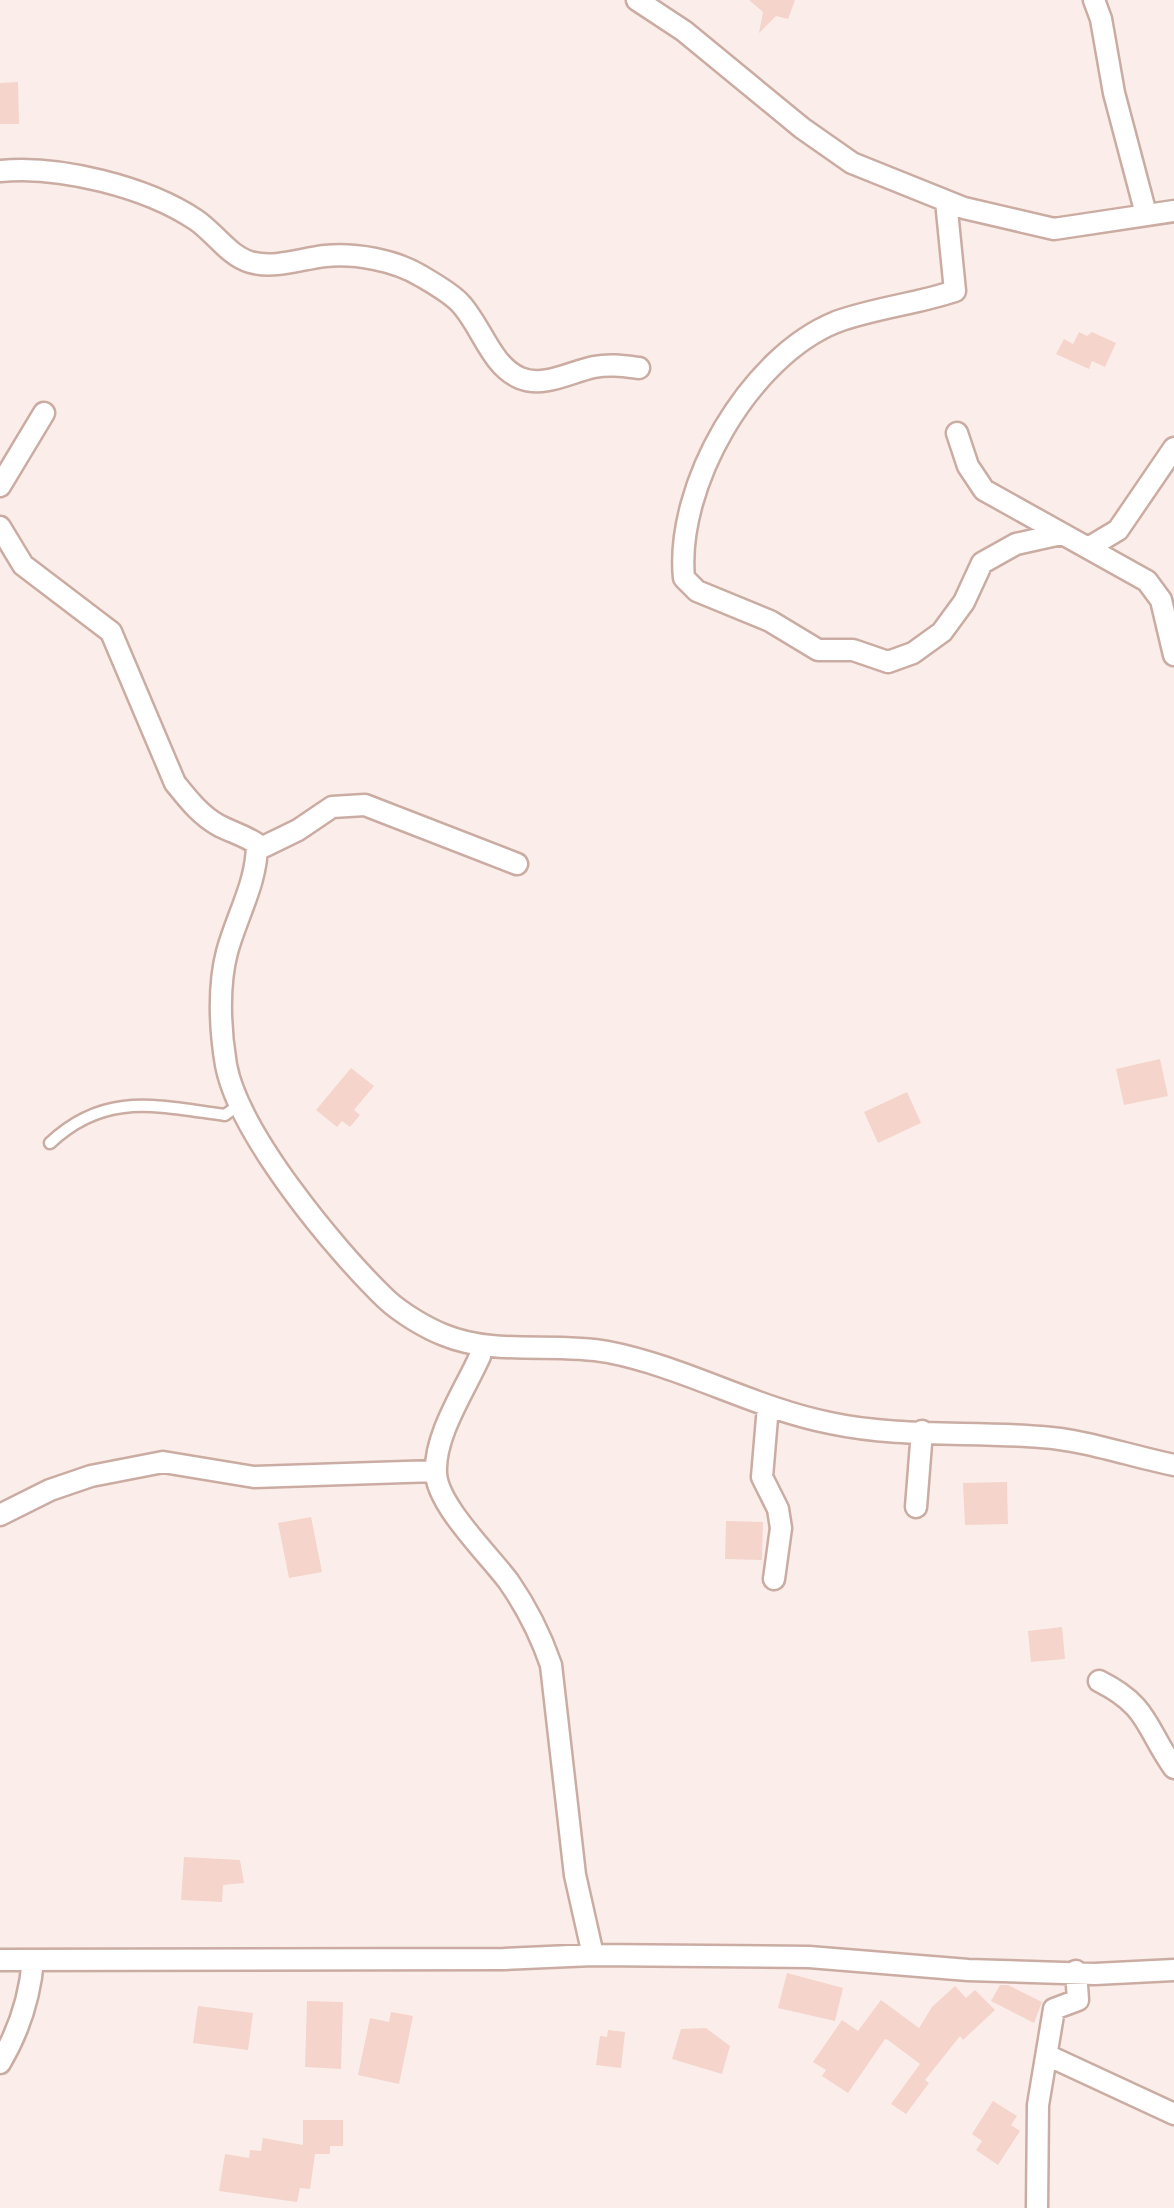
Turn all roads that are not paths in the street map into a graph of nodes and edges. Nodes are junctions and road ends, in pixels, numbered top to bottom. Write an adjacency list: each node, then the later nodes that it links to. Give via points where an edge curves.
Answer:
1 (637, 0): 4 (street, via 852,163)
2 (1094, 0): 6 (street)
3 (0, 171): 7 (street, via 67,175 133,190 198,221 252,262 350,256 417,273 458,301 498,360 524,380 614,364)
4 (946, 201): 6 (street, via 1054,229); 13 (street, via 955,291 833,324 785,353 753,384 690,507 684,578 696,591 770,621 818,650 852,650 888,662 942,632 982,563 1016,544)
5 (1174, 211): 6 (street)
6 (1146, 214)
7 (639, 368)
8 (44, 414): 11 (street)
9 (957, 433): 13 (street, via 984,490)
10 (1174, 448): 14 (street, via 1118,530)
11 (0, 486)
12 (0, 526): 16 (street, via 24,565 111,632 175,783 192,804 245,835)
13 (1061, 534): 14 (street)
14 (1088, 548): 15 (street, via 1147,581 1160,600)
15 (1174, 656)
16 (257, 850): 17 (street, via 332,807 365,804); 18 (street, via 257,869 226,956 222,1010 226,1066)
17 (516, 864)
18 (240, 1104): 19 (lane, via 224,1115 132,1104 87,1114); 20 (street, via 280,1176 389,1302 442,1334)
19 (50, 1143)
20 (481, 1346): 21 (street, via 610,1352); 24 (street)
21 (768, 1406): 22 (street, via 836,1425); 27 (street, via 762,1477 782,1528)
22 (922, 1431): 23 (street, via 1042,1437); 25 (street)
23 (1174, 1465)
24 (436, 1471): 26 (street, via 254,1476 163,1462 91,1476); 30 (street, via 456,1515 540,1633 552,1666 575,1875)
25 (916, 1508)
26 (0, 1515)
27 (774, 1579)
28 (1098, 1681): 29 (street, via 1140,1708)
29 (1174, 1768)
30 (593, 1955): 32 (street); 34 (street)
31 (0, 1960): 32 (street)
32 (33, 1960): 36 (street, via 31,1988)
33 (1174, 1970): 34 (street)
34 (1076, 1971): 35 (street, via 1078,2000 1054,2009)
35 (1048, 2056): 37 (street); 38 (street, via 1038,2105)
36 (0, 2063)
37 (1174, 2114)
38 (1037, 2208)

